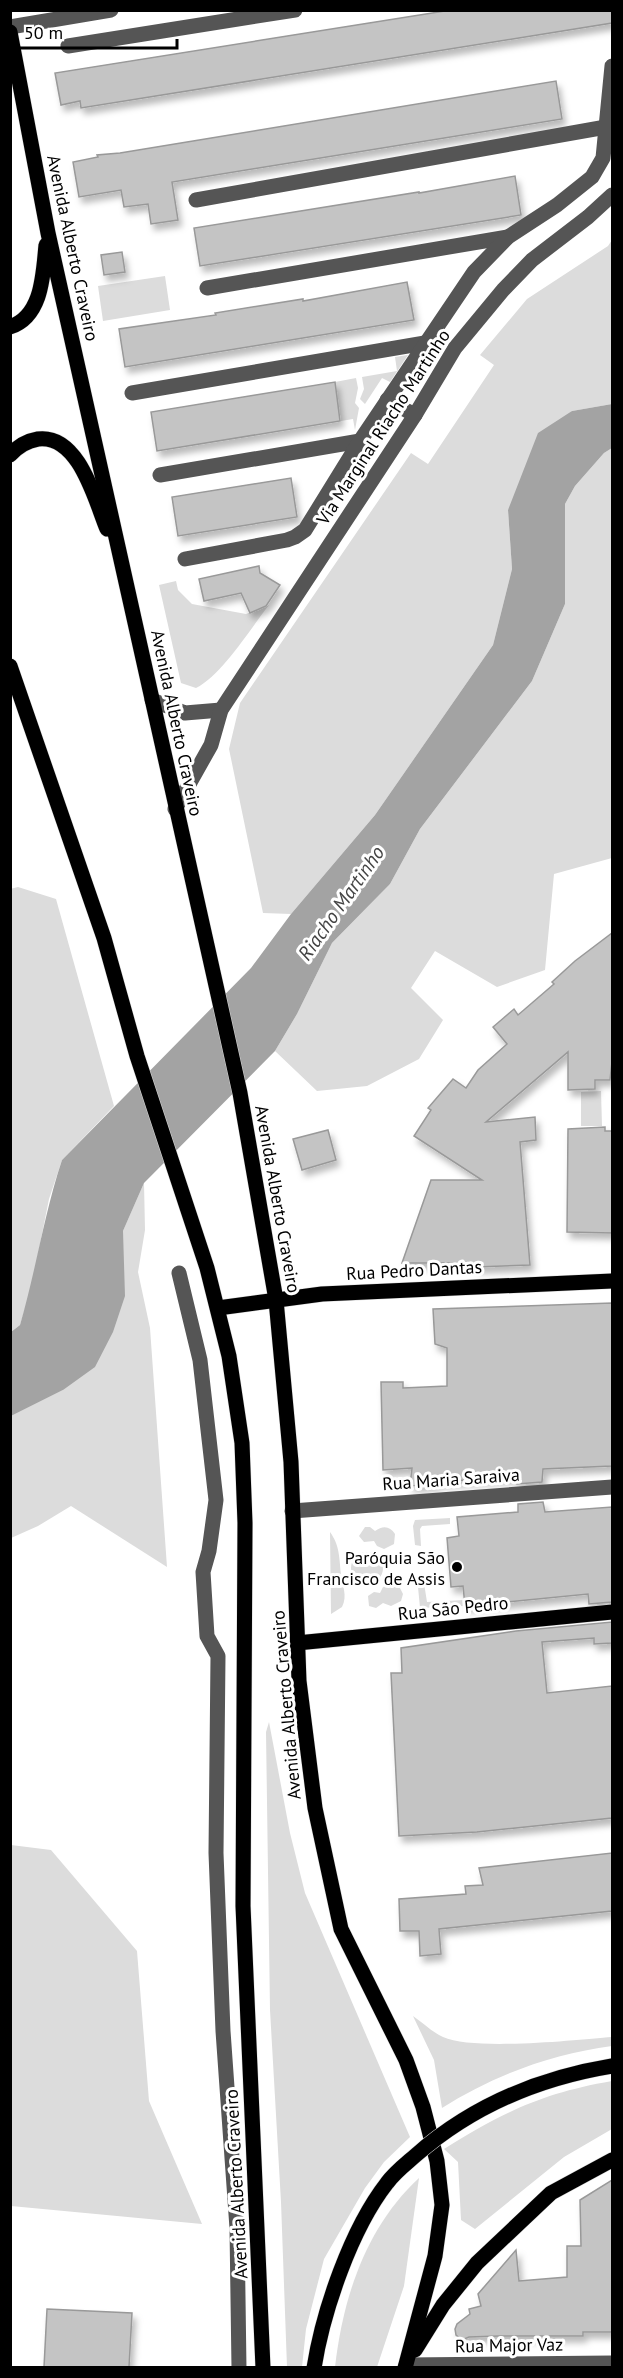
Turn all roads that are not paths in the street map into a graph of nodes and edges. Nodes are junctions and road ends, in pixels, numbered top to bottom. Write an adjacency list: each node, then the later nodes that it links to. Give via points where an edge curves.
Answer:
1 (111, 10): 3 (street)
2 (296, 10): 5 (street)
3 (10, 27)
4 (10, 32): 10 (main road, Avenida Alberto Craveiro)
5 (68, 46)
6 (612, 66): 7 (street)
7 (606, 127): 9 (street); 11 (street, via 603,158 592,177)
8 (612, 195): 17 (street, Via Marginal Riacho Martinho, via 532,260 503,290 455,348)
9 (196, 200)
10 (48, 233): 13 (main road, via 36,303 21,322); 22 (main road, Avenida Alberto Craveiro)
11 (508, 237): 12 (street); 14 (street, via 474,272)
12 (207, 288)
13 (10, 327)
14 (425, 343): 15 (street); 16 (street)
15 (132, 393)
16 (387, 400): 17 (street); 18 (street)
17 (415, 415): 25 (street, Via Marginal Riacho Martinho)
18 (360, 441): 20 (street); 21 (street, via 305,530 296,537)
19 (10, 455): 22 (main road, via 21,444 40,439 54,440 69,450 82,468)
20 (160, 475)
21 (185, 559)
22 (124, 571): 24 (main road, Avenida Alberto Craveiro)
23 (10, 666): 30 (main road, Avenida Alberto Craveiro, via 104,938 137,1056)
24 (152, 700): 25 (street, via 185,713); 26 (main road, Avenida Alberto Craveiro)
25 (221, 710): 26 (street, Via Marginal Riacho Martinho, via 211,746)
26 (175, 809): 29 (main road, Avenida Alberto Craveiro, via 218,986)
27 (179, 1274): 39 (street, via 200,1360 216,1500 203,1572 207,1635 218,1656 216,1853 237,2228)
28 (612, 1281): 29 (main road, Rua Pedro Dantas, via 322,1294)
29 (276, 1300): 30 (main road, Rua Pedro Dantas); 32 (main road, Avenida Alberto Craveiro)
30 (218, 1308): 40 (main road, Avenida Alberto Craveiro, via 230,1356 242,1443 243,1906)
31 (612, 1486): 32 (street, Rua Maria Saraiva)
32 (292, 1511): 34 (main road, Avenida Alberto Craveiro)
33 (612, 1612): 34 (main road, Rua São Pedro)
34 (297, 1643): 38 (main road, Avenida Alberto Craveiro, via 315,1808 341,1929 406,2060 423,2107 438,2170 442,2205 435,2256)
35 (612, 2066): 41 (main road, bridge, via 532,2086 479,2110 432,2141 387,2182 360,2226 342,2270 319,2336)
36 (612, 2160): 38 (main road, via 551,2193 477,2263 443,2305)
37 (612, 2363): 38 (street, Rua Major Vaz)
38 (406, 2366)
39 (239, 2367)
40 (263, 2367)
41 (314, 2367)

